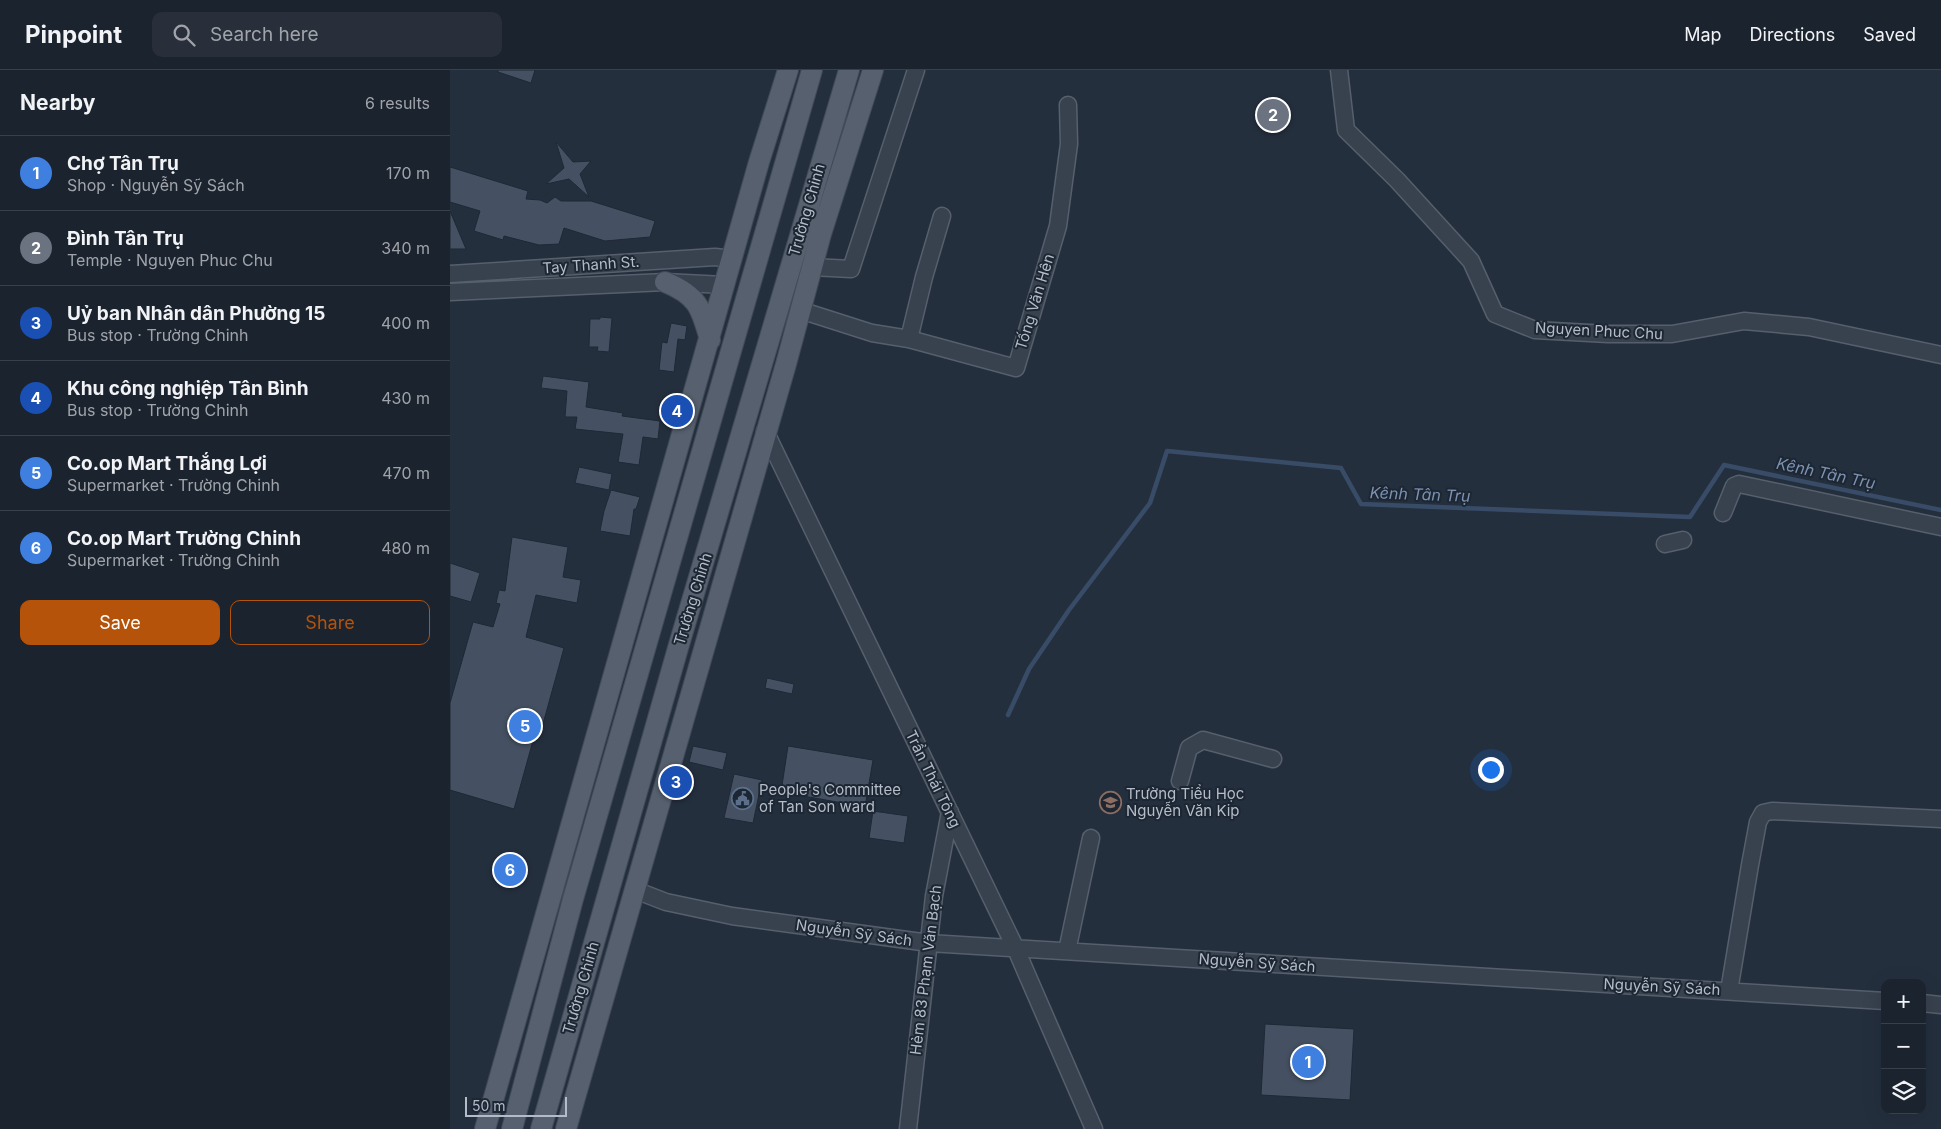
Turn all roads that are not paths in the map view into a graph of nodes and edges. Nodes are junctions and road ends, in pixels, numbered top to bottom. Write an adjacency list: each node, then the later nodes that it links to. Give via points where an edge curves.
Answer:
1 (788, 70): 9 (main road)
2 (812, 70): 10 (main road, Trường Chinh)
3 (849, 70): 11 (main road, Trường Chinh)
4 (873, 70): 12 (main road, Trường Chinh)
5 (916, 70): 12 (street, Trường Chinh, via 850,269)
6 (1339, 70): 22 (street, Nguyen Phuc Chu, via 1346,130 1471,261 1495,314 1535,330 1608,334 1672,334 1752,321 1809,327)
7 (1068, 105): 21 (street, Tống Văn Hên, via 1069,144 1058,226 1016,368)
8 (942, 216): 21 (street)
9 (732, 258): 10 (main road); 13 (street, Tay Thanh St.); 15 (main road)
10 (757, 262): 11 (main road); 17 (main road, Trường Chinh)
11 (791, 266): 12 (main road); 18 (main road, Trường Chinh)
12 (812, 267): 19 (main road, Trường Chinh)
13 (450, 274)
14 (665, 282): 15 (street, Tay Thanh St.); 16 (street, Tay Thanh St.); 20 (main road, via 684,290 693,300)
15 (724, 285): 17 (main road); 20 (main road)
16 (450, 292)
17 (747, 293): 18 (main road); 23 (main road, Trường Chinh)
18 (780, 304): 19 (main road); 31 (main road, Trường Chinh)
19 (800, 310): 21 (street, Tống Văn Hên, via 872,333); 24 (main road, Trường Chinh)
20 (709, 338): 23 (main road); 29 (main road)
21 (909, 339)
22 (1941, 355)
23 (720, 391): 30 (main road, Trường Chinh)
24 (765, 432): 32 (main road, Trường Chinh); 35 (street, Trần Thái Tông)
25 (1723, 513): 26 (street, via 1734,486 1740,484)
26 (1941, 527)
27 (1682, 540): 28 (street)
28 (1665, 544)
29 (618, 660): 30 (main road); 46 (main road)
30 (639, 668): 31 (main road); 47 (main road, Trường Chinh)
31 (670, 678): 32 (main road); 48 (main road, Trường Chinh)
32 (694, 686): 38 (main road, Trường Chinh)
33 (1273, 759): 34 (street, via 1203,740 1189,748)
34 (1180, 781)
35 (950, 812): 39 (street, Hẻm 83 Phạm Văn Bạch, via 934,896); 40 (street, Trần Thái Tông)
36 (1941, 818): 42 (street, via 1763,812 1758,822)
37 (1091, 838): 41 (street)
38 (635, 890): 39 (street, Nguyễn Sỹ Sách, via 666,902 732,916); 49 (main road, Trường Chinh)
39 (929, 943): 40 (street, Nguyễn Sỹ Sách); 50 (street, Hẻm 83 Phạm Văn Bạch)
40 (1015, 947): 41 (street, Nguyễn Sỹ Sách); 51 (street, Trần Thái Tông)
41 (1067, 951): 42 (street, Nguyễn Sỹ Sách)
42 (1729, 991): 43 (street, Nguyễn Sỹ Sách)
43 (1881, 1001)
44 (1926, 1003): 45 (street)
45 (1941, 1005)
46 (485, 1129)
47 (512, 1129)
48 (541, 1129)
49 (566, 1129)
50 (908, 1129)
51 (1094, 1129)

